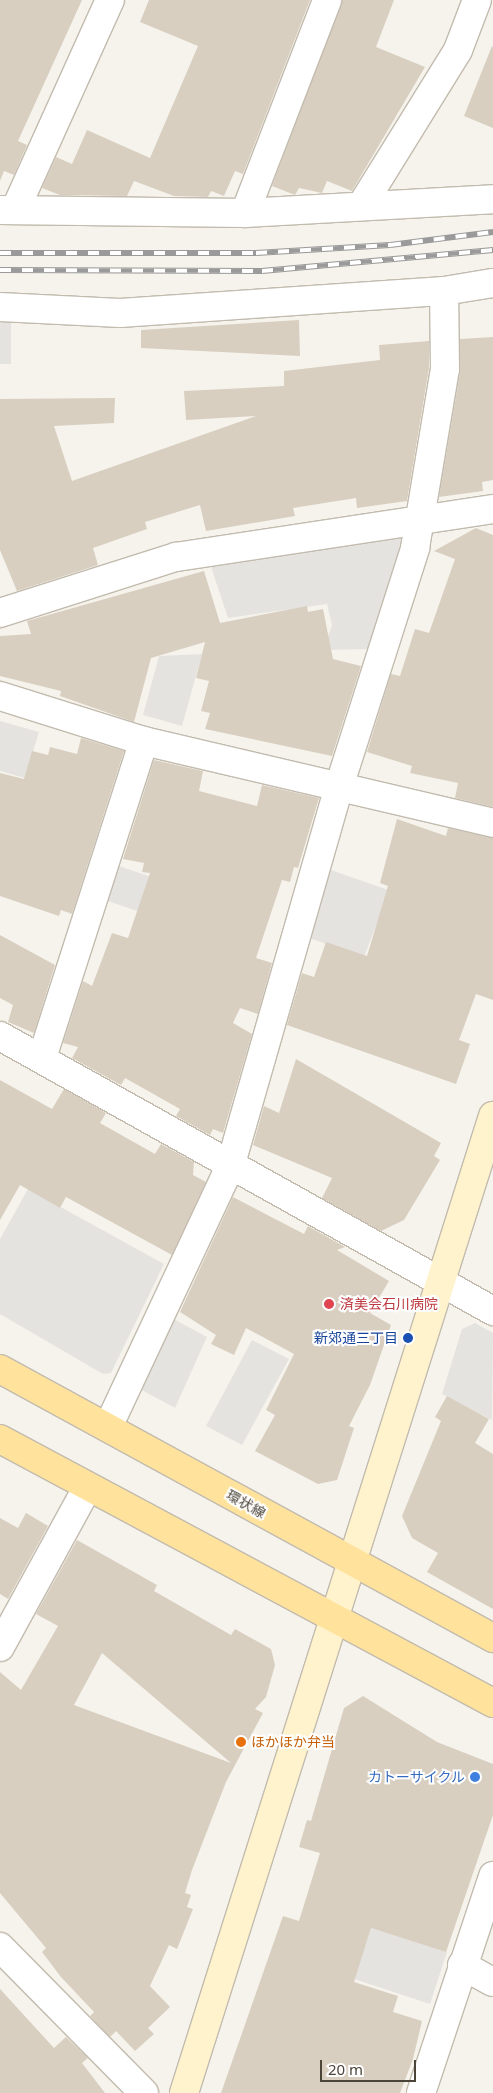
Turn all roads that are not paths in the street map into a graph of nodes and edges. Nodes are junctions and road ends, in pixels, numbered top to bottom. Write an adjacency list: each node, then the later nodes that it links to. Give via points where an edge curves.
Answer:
1 (110, 0): 6 (street)
2 (327, 0): 7 (street)
3 (477, 0): 5 (street, via 458,50)
4 (493, 199): 5 (street)
5 (362, 205): 7 (street)
6 (8, 209): 7 (street)
7 (245, 213)
8 (493, 283): 9 (street)
9 (444, 292): 10 (street, via 120,313); 12 (street, via 445,369)
10 (0, 307)
11 (493, 509): 12 (street)
12 (419, 520): 13 (street, via 176,557); 16 (street, via 415,548)
13 (0, 613)
14 (0, 696): 15 (street)
15 (144, 741): 16 (street); 19 (street)
16 (338, 790): 17 (street); 21 (street)
17 (493, 823)
18 (0, 1036): 19 (street)
19 (42, 1058): 21 (street)
20 (493, 1116): 22 (street)
21 (230, 1167): 22 (street); 25 (street)
22 (440, 1284): 23 (street); 28 (street)
23 (493, 1311)
24 (0, 1369): 25 (main road, 環状線)
25 (108, 1427): 28 (main road, 環状線)
26 (0, 1439): 27 (main road)
27 (87, 1488): 29 (main road); 31 (street)
28 (351, 1562): 29 (street); 30 (main road, 環状線)
29 (337, 1617): 32 (main road); 38 (street)
30 (493, 1638)
31 (0, 1647)
32 (493, 1703)
33 (493, 1876): 35 (street)
34 (0, 1947): 37 (street)
35 (462, 1965): 36 (street); 39 (street)
36 (493, 1982)
37 (144, 2093)
38 (184, 2093)
39 (421, 2093)

